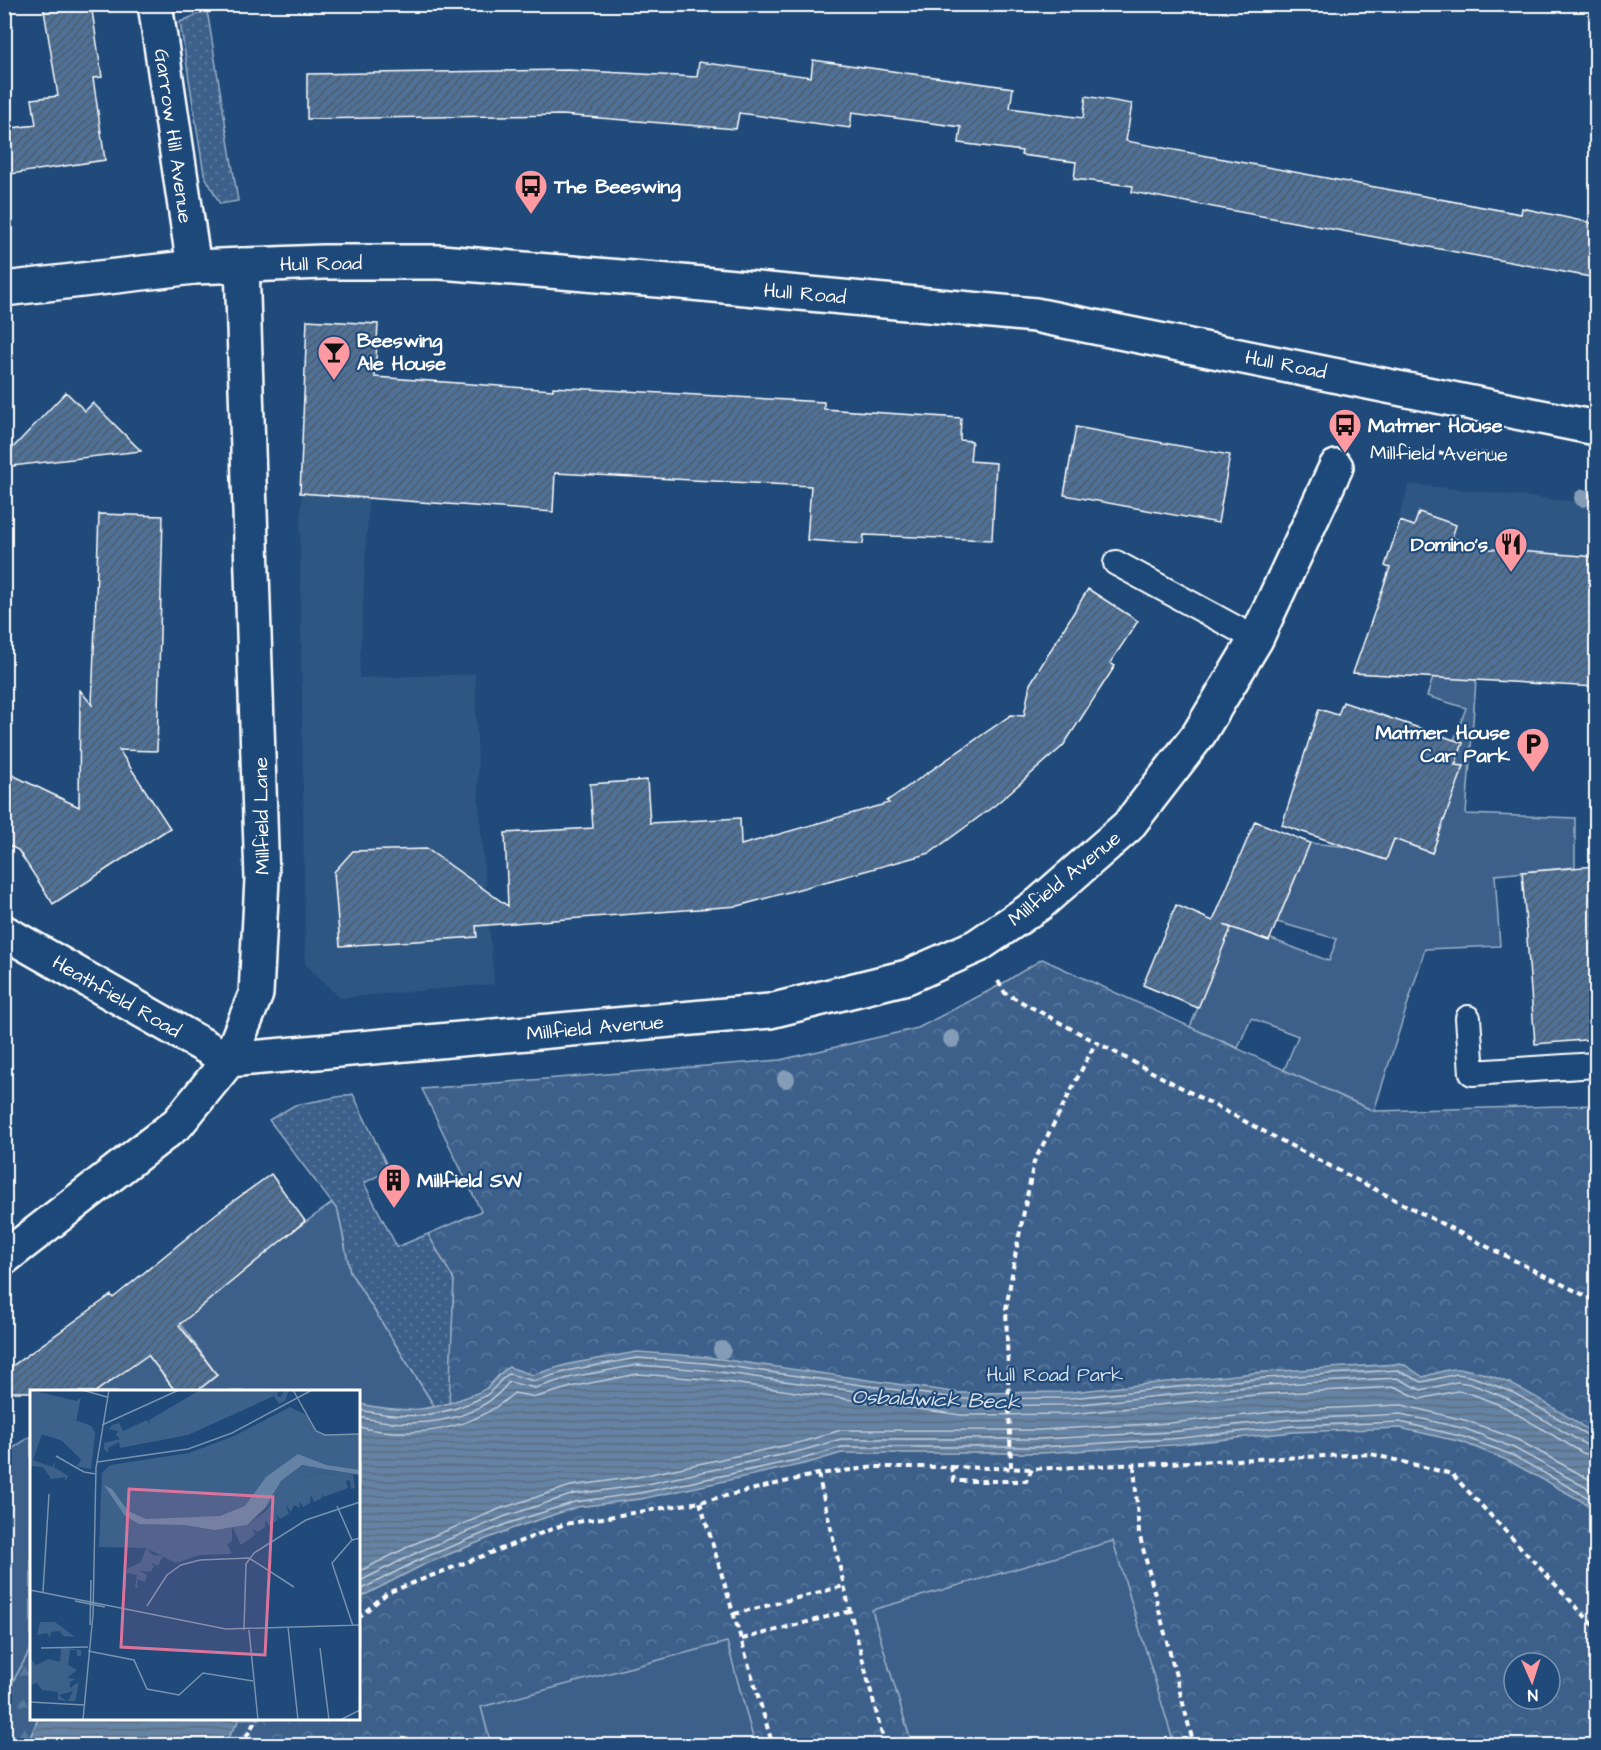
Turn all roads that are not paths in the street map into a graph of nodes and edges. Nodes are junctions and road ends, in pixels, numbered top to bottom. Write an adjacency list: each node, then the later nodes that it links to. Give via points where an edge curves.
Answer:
1 (155, 4): 3 (street, Garrow Hill Avenue)
2 (242, 265): 3 (street, Hull Road); 5 (street, Hull Road, via 441,262 1035,315); 11 (street, Millfield Lane, via 262,879 256,994)
3 (194, 267): 4 (street, Hull Road)
4 (4, 289)
5 (1596, 428)
6 (1336, 467): 8 (street, Millfield Avenue)
7 (1116, 563): 8 (lane)
8 (1256, 639): 11 (street, Millfield Avenue, via 1199,734 1128,826 1039,904 976,946 907,977 770,1011)
9 (4, 932): 11 (street, Heathfield Road)
10 (1468, 1018): 12 (lane, via 1472,1073)
11 (229, 1060): 13 (street, Millfield Lane, via 178,1123)
12 (1596, 1065)
13 (4, 1258)

